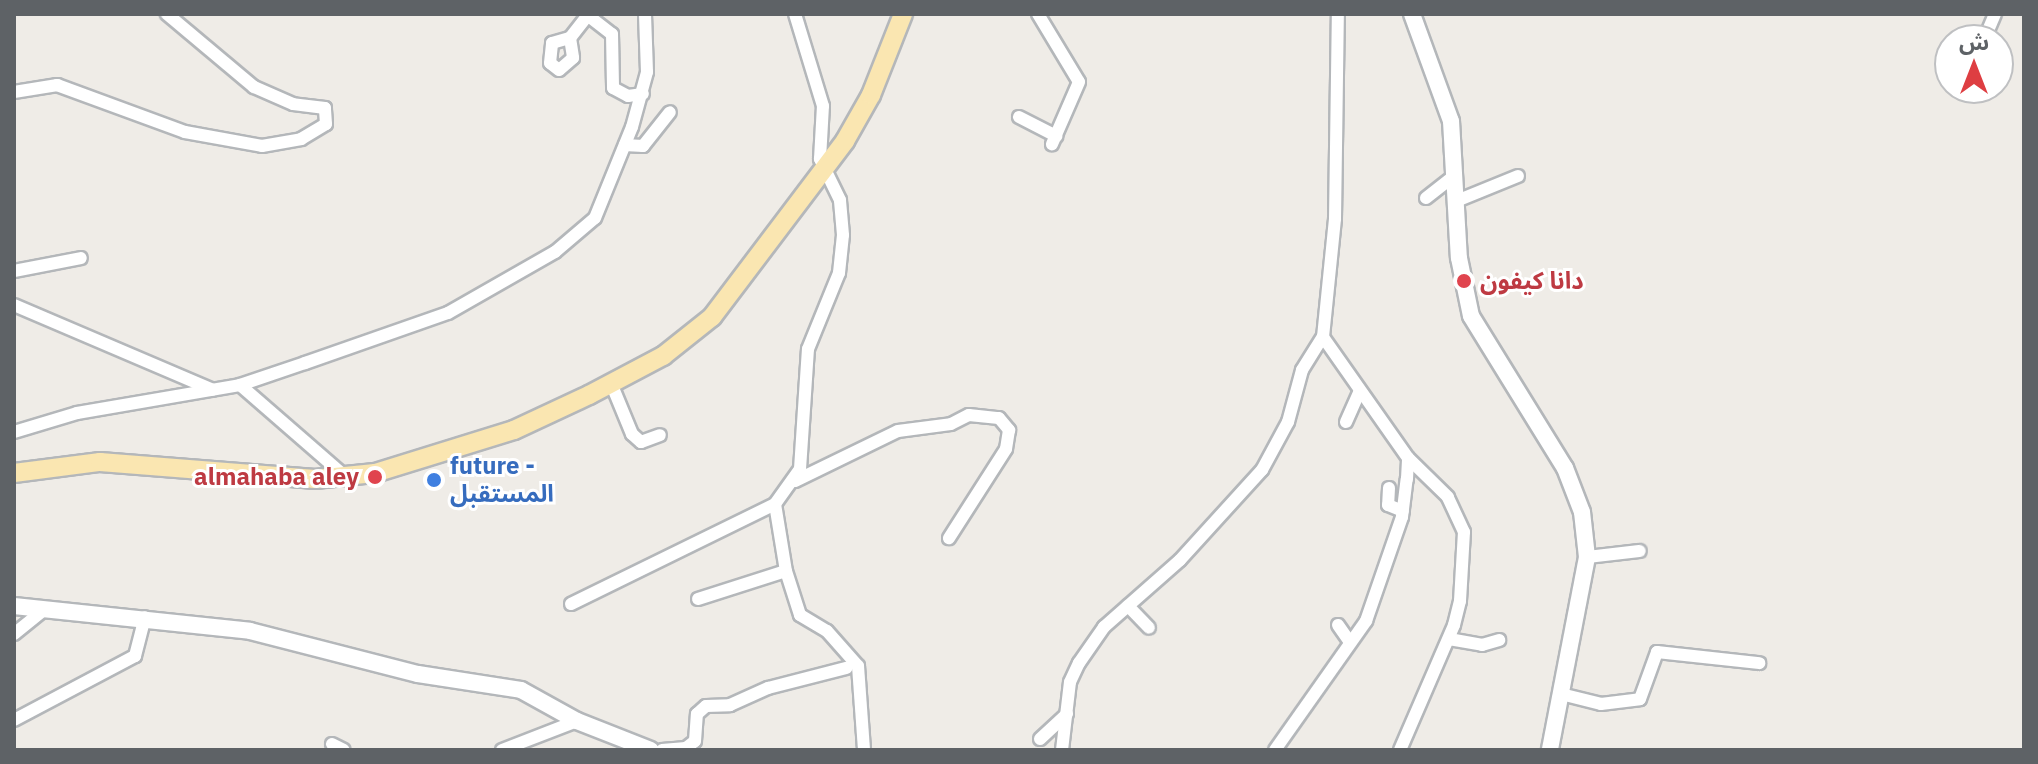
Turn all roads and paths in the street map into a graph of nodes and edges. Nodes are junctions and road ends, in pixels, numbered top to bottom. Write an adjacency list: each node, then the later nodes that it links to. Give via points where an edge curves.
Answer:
1 (167, 14): 10 (street, via 254,87 293,104 325,108 326,124 301,139 262,146 185,132 57,85)
2 (645, 14): 11 (street)
3 (795, 14): 15 (street, via 823,106 820,159)
4 (903, 14): 15 (main road, via 871,95)
5 (1038, 14): 13 (street, via 1079,82 1054,140)
6 (1338, 14): 23 (street, via 1335,219)
7 (1412, 14): 16 (street, via 1448,107)
8 (586, 15): 9 (street); 11 (street, via 600,20 612,34 613,88 628,96)
9 (570, 38)
10 (14, 92)
11 (643, 94): 14 (street)
12 (670, 112): 14 (street, via 643,146)
13 (1019, 117)
14 (625, 145): 25 (street, via 595,218 555,252 437,318)
15 (826, 171): 24 (main road, via 712,317 663,356); 34 (street, via 840,200 841,262 808,349 805,441)
16 (1454, 176): 18 (street); 19 (street)
17 (1518, 176): 19 (street)
18 (1426, 198)
19 (1454, 202): 40 (street, via 1471,316 1565,468 1582,512)
20 (81, 258): 21 (street)
21 (14, 271)
22 (14, 305): 26 (street)
23 (1323, 337): 27 (street); 45 (street, via 1302,370 1288,422 1262,470 1180,560)
24 (611, 383): 30 (street, via 632,434 641,442); 33 (main road, via 514,430 408,466)
25 (240, 385): 26 (street); 33 (street)
26 (214, 391): 29 (street, via 77,413)
27 (1359, 393): 28 (street); 31 (street)
28 (1346, 422)
29 (14, 432)
30 (660, 435)
31 (1408, 458): 37 (street); 51 (street, via 1462,519 1460,601)
32 (14, 473): 33 (main road, via 100,462 236,475)
33 (346, 477)
34 (795, 481): 36 (street); 38 (street, via 898,431 951,424 969,415 999,418 1009,430 1006,449)
35 (1389, 488): 37 (street, via 1388,505)
36 (775, 504): 41 (street); 43 (street)
37 (1403, 511): 53 (street, via 1366,621)
38 (949, 538)
39 (1640, 551): 40 (street)
40 (1587, 557): 56 (street)
41 (786, 571): 42 (street); 64 (street, via 800,615 827,631 858,666)
42 (698, 599)
43 (571, 604)
44 (14, 606): 46 (street)
45 (1128, 606): 49 (street); 57 (street, via 1104,627 1073,673)
46 (41, 612): 47 (street); 50 (street)
47 (145, 617): 58 (street, via 135,656); 59 (street, via 250,631 418,674 521,690)
48 (1338, 625): 53 (street)
49 (1149, 628)
50 (14, 634)
51 (1449, 639): 52 (street, via 1482,645); 67 (street)
52 (1499, 640)
53 (1350, 642): 66 (street)
54 (1759, 663): 56 (street, via 1657,652 1640,699 1601,704)
55 (846, 668): 63 (street, via 768,688 730,705 706,706 697,714 695,741 686,748)
56 (1561, 694): 68 (street)
57 (1067, 714): 60 (street); 65 (street)
58 (14, 720)
59 (577, 721): 61 (street); 62 (street)
60 (1040, 739)
61 (502, 750)
62 (651, 750)
63 (662, 750)
64 (864, 750)
65 (1062, 750)
66 (1275, 750)
67 (1400, 750)
68 (1550, 750)

